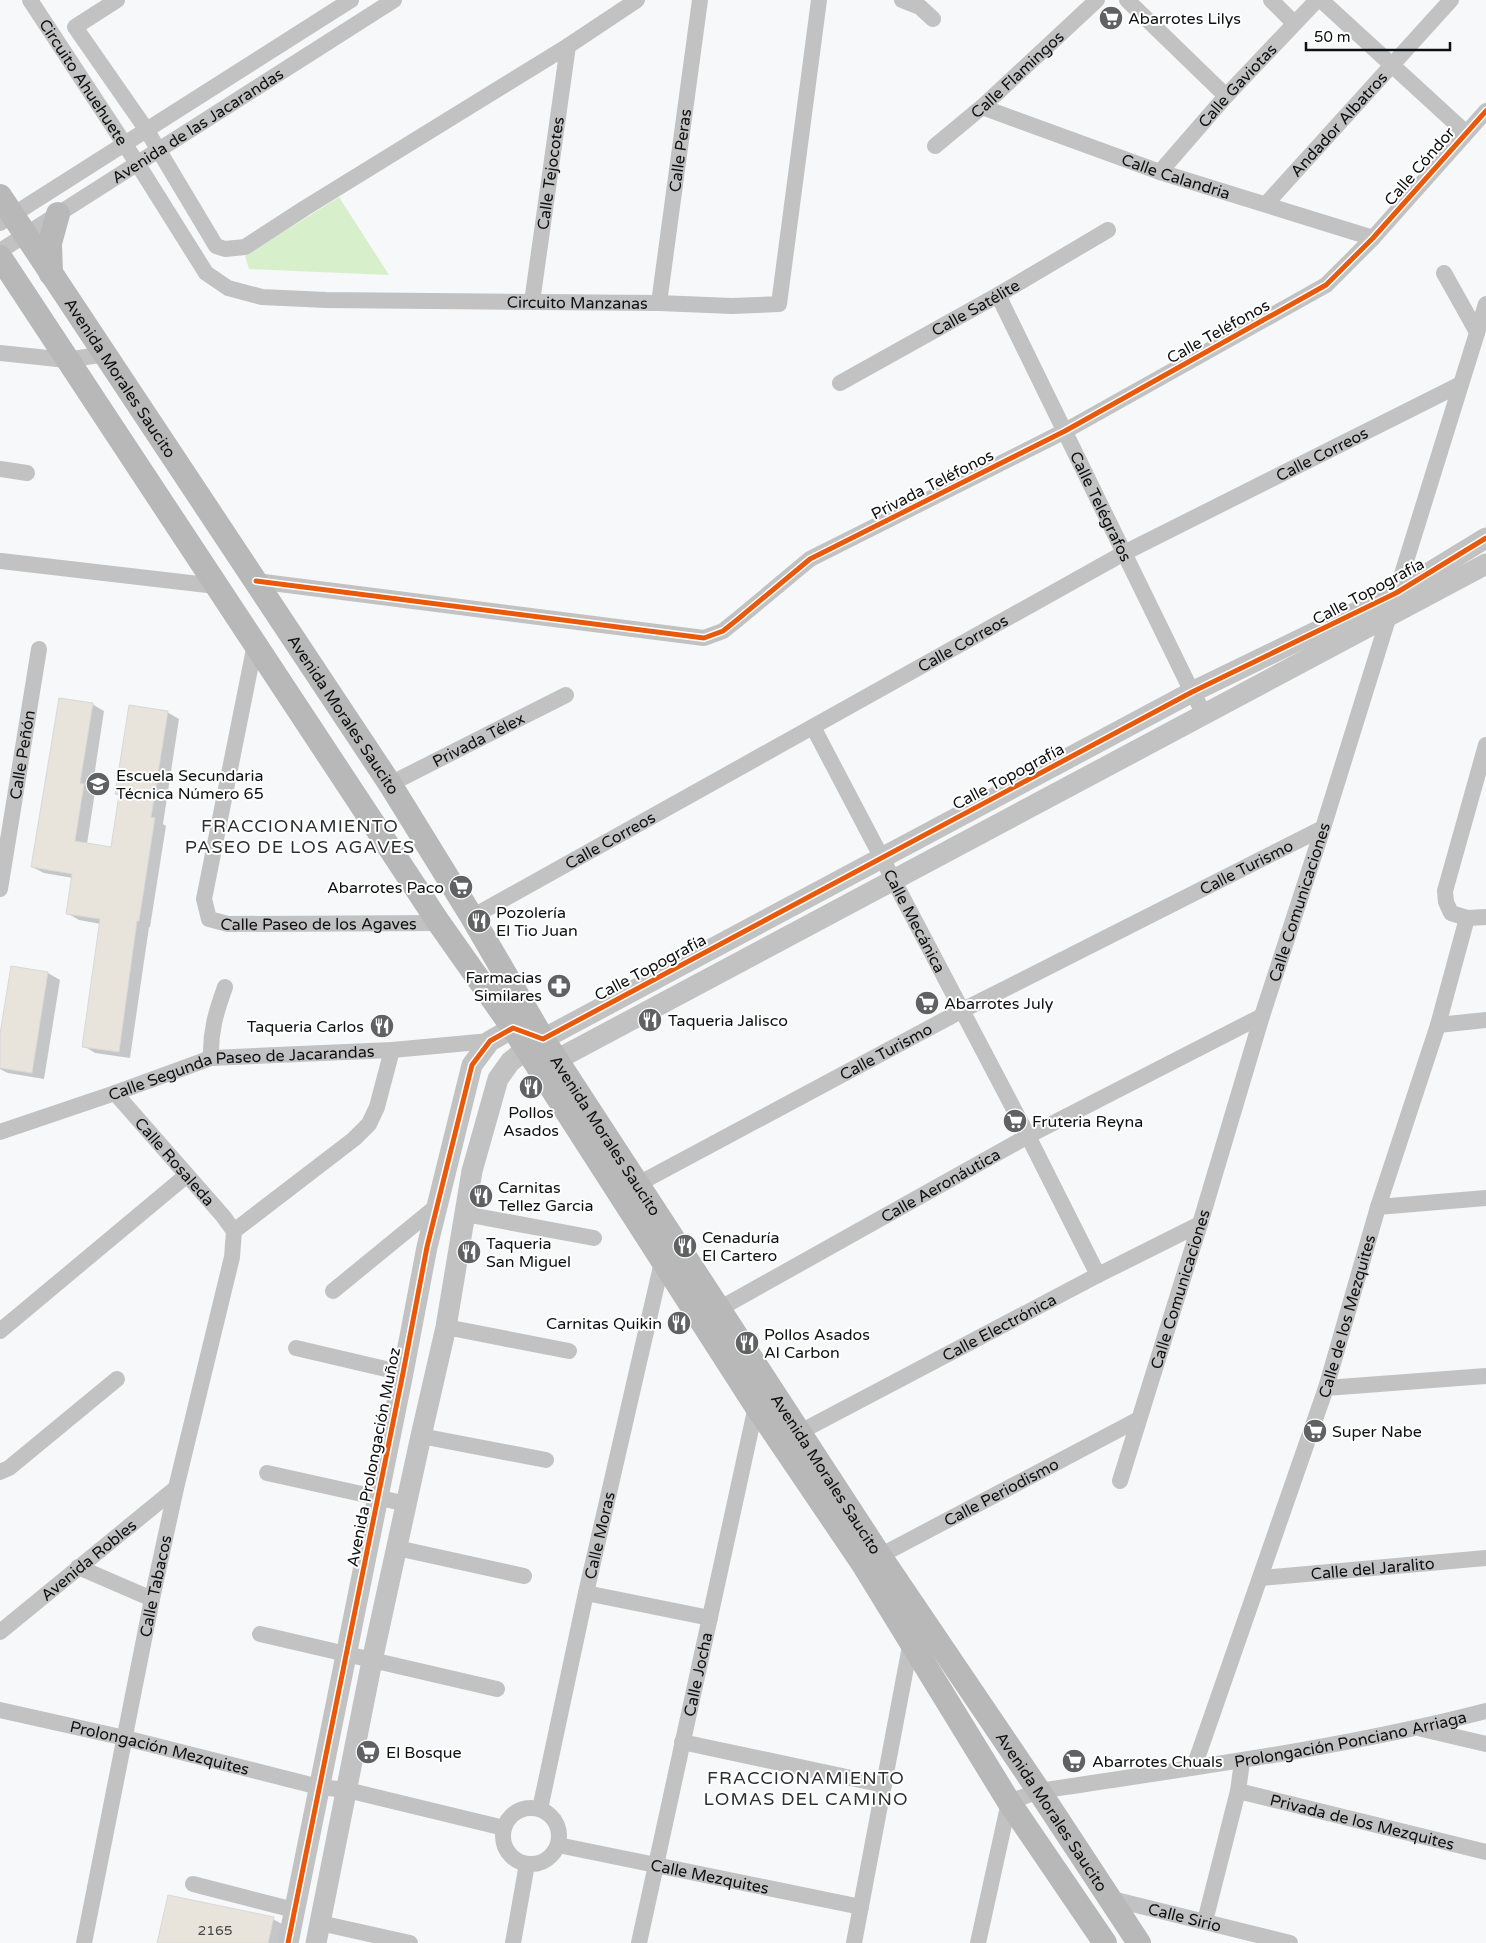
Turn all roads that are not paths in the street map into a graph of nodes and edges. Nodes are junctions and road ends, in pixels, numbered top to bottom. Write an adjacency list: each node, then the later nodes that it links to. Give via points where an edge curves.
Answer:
1 (30, 0): 26 (street, Circuito Ahuehuete)
2 (117, 0): 24 (street, Circuito Ahuehuete, via 75,27)
3 (351, 0): 17 (street, Avenida de las Jacarandas)
4 (394, 0): 18 (street, Avenida de las Jacarandas)
5 (637, 0): 19 (street)
6 (700, 0): 43 (street, Calle Peras)
7 (819, 0): 43 (street, Circuito Manzanas, via 779,304 732,306)
8 (902, 0): 15 (street, via 920,7)
9 (1098, 0): 22 (street, Calle Flamingos)
10 (1127, 0): 21 (street)
11 (1271, 0): 16 (street)
12 (1317, 0): 16 (street, Calle Gaviotas)
13 (1321, 0): 20 (street)
14 (1451, 0): 20 (street, Andador Albatros)
15 (933, 19)
16 (1294, 23): 21 (street, Calle Gaviotas)
17 (309, 26): 18 (street); 24 (street, Avenida de las Jacarandas)
18 (323, 46): 28 (street, Avenida de las Jacarandas)
19 (568, 46): 28 (street, via 245,248 216,246); 42 (street, Calle Tejocotes)
20 (1391, 65): 25 (street); 31 (street, Andador Albatros)
21 (1226, 96): 30 (street, Calle Gaviotas)
22 (982, 107): 27 (street, Calle Flamingos); 30 (street, Calle Calandria)
23 (1486, 111): 25 (street, Calle Cóndor)
24 (146, 129): 26 (street, Avenida de las Jacarandas); 28 (street, Circuito Ahuehuete)
25 (1465, 132): 36 (street, Calle Cóndor)
26 (123, 143): 29 (street, Circuito Ahuehuete); 32 (street, Avenida de las Jacarandas)
27 (935, 146)
28 (158, 150): 29 (street, Avenida de las Jacarandas)
29 (137, 163): 33 (street, Avenida de las Jacarandas); 42 (street, Circuito Manzanas, via 206,273 228,288 262,297 326,300)
30 (1160, 172): 31 (street, Calle Calandria)
31 (1266, 204): 36 (street, Calle Calandria)
32 (4, 211): 35 (main road, Avenida Morales Saucito)
33 (58, 214): 35 (street, Avenida de las Jacarandas); 40 (main road, via 50,243)
34 (1108, 230): 41 (street, Calle Satélite)
35 (26, 235): 37 (street, Avenida de las Jacarandas); 40 (main road, Avenida Morales Saucito)
36 (1373, 238): 51 (street, Calle Teléfonos, via 1326,285)
37 (0, 251)
38 (0, 257): 48 (main road, Avenida Morales Saucito)
39 (1444, 273): 45 (street)
40 (51, 274): 47 (main road, Avenida Morales Saucito)
41 (998, 295): 49 (street, Calle Satélite); 51 (street, Calle Telégrafos)
42 (532, 302): 43 (street, Circuito Manzanas)
43 (659, 302)
44 (1486, 304): 45 (street, Calle Comunicaciones)
45 (1477, 332): 50 (street, Calle Comunicaciones)
46 (0, 353): 48 (street)
47 (105, 354): 48 (street); 58 (main road, Avenida Morales Saucito)
48 (67, 360): 59 (main road, Avenida Morales Saucito)
49 (840, 383)
50 (1461, 384): 55 (street, Calle Correos); 60 (street, Calle Comunicaciones)
51 (1065, 431): 55 (street, Calle Telégrafos); 58 (street, Privada Teléfonos, via 810,559 738,620 723,631 704,638)
52 (0, 468): 53 (street)
53 (27, 473)
54 (1486, 538): 60 (street, Calle Topografía)
55 (1124, 553): 64 (street, Calle Telégrafos); 67 (street, Calle Correos)
56 (1, 560): 59 (street)
57 (1486, 564): 61 (street, Calle Topografía)
58 (256, 581): 69 (main road, Avenida Morales Saucito)
59 (216, 586): 62 (main road, Avenida Morales Saucito)
60 (1396, 593): 61 (street, Calle Comunicaciones); 64 (street, Calle Topografía)
61 (1388, 618): 66 (street, Calle Topografía); 70 (street, Calle Comunicaciones)
62 (255, 644): 77 (main road, Avenida Morales Saucito); 77 (street, Calle Paseo de los Agaves, via 204,899 209,919 228,924)
63 (39, 649): 73 (street, Calle Peñón)
64 (1192, 692): 66 (street, Calle Telégrafos); 71 (street, Calle Topografía)
65 (566, 695): 69 (street, Privada Télex)
66 (1205, 715): 72 (street, Calle Topografía)
67 (814, 726): 71 (street, Calle Mecánica); 74 (street, Calle Correos)
68 (1486, 745): 76 (street, via 1445,891 1451,913)
69 (390, 784): 74 (main road, Avenida Morales Saucito)
70 (1323, 828): 79 (street, Calle Turismo); 80 (street, Calle Comunicaciones)
71 (881, 857): 72 (street, Calle Mecánica); 85 (street, Calle Topografía)
72 (894, 881): 79 (street, Calle Mecánica); 88 (street, Calle Topografía)
73 (0, 890)
74 (472, 917): 85 (main road, Avenida Morales Saucito)
75 (1486, 917): 76 (street)
76 (1467, 918): 82 (street, Calle de los Mezquites)
77 (439, 923): 83 (main road, Avenida Morales Saucito)
78 (225, 987): 87 (street, via 213,1020)
79 (961, 1011): 91 (street, Calle Mecánica); 93 (street, Calle Turismo)
80 (1262, 1016): 91 (street, Calle Aeronáutica); 98 (street, Calle Comunicaciones)
81 (1486, 1020): 82 (street)
82 (1438, 1025): 96 (street, Calle de los Mezquites)
83 (513, 1028): 84 (street, Avenida Prolongación Muñoz); 85 (main road, Avenida Morales Saucito)
84 (490, 1041): 86 (street, Calle Segunda Paseo de Jacarandas); 95 (street, Avenida Prolongación Muñoz, via 472,1065)
85 (534, 1044): 88 (main road, Avenida Morales Saucito); 97 (street, via 510,1062 498,1079 472,1171); 103 (main road, Avenida Morales Saucito)
86 (392, 1050): 87 (street, Calle Segunda Paseo de Jacarandas); 99 (street, via 377,1107 369,1124)
87 (211, 1058): 89 (street, Calle Segunda Paseo de Jacarandas)
88 (556, 1060): 93 (main road, Avenida Morales Saucito)
89 (115, 1094): 90 (street, Calle Segunda Paseo de Jacarandas); 92 (street, Calle Rosaleda)
90 (0, 1132)
91 (1028, 1136): 104 (street, Calle Mecánica); 106 (street, Calle Aeronáutica)
92 (187, 1175): 99 (street, Calle Rosaleda); 108 (street)
93 (638, 1184): 106 (main road, Avenida Morales Saucito)
94 (1486, 1198): 96 (street)
95 (437, 1206): 101 (street, Avenida Prolongación Muñoz); 105 (street)
96 (1378, 1207): 114 (street, Calle de los Mezquites)
97 (465, 1214): 100 (street); 102 (street)
98 (1200, 1224): 104 (street, Calle Electrónica); 116 (street, Calle Comunicaciones)
99 (234, 1231): 123 (street, Calle Tabacos, via 232,1257)
100 (594, 1238)
101 (427, 1247): 102 (street); 111 (street, Avenida Prolongación Muñoz)
102 (459, 1256): 107 (street)
103 (662, 1262): 106 (main road, Avenida Morales Saucito); 132 (street, Calle Moras)
104 (1098, 1275): 117 (street, Calle Electrónica)
105 (333, 1291)
106 (710, 1314): 115 (main road, Avenida Morales Saucito); 117 (main road, Avenida Morales Saucito)
107 (446, 1327): 110 (street); 118 (street)
108 (0, 1331)
109 (296, 1348): 111 (street)
110 (569, 1351)
111 (403, 1373): 124 (street, Avenida Prolongación Muñoz)
112 (1486, 1376): 114 (street)
113 (117, 1379): 120 (street)
114 (1326, 1388): 131 (street, Calle de los Mezquites)
115 (756, 1406): 128 (main road, Avenida Morales Saucito); 134 (street, Calle Jocha)
116 (1139, 1419): 122 (street, Calle Comunicaciones); 128 (street, Calle Periodismo)
117 (800, 1432): 128 (main road, Avenida Morales Saucito)
118 (421, 1436): 119 (street); 125 (street)
119 (546, 1460)
120 (0, 1472)
121 (267, 1473): 124 (street)
122 (1120, 1481)
123 (176, 1488): 129 (street, Avenida Robles); 133 (street, Calle Tabacos)
124 (378, 1498): 125 (street); 138 (street, Avenida Prolongación Muñoz)
125 (407, 1504): 126 (street)
126 (397, 1548): 130 (street); 139 (street)
127 (1486, 1558): 131 (street, Calle del Jaralito)
128 (871, 1560): 137 (main road, Avenida Morales Saucito); 152 (main road, Avenida Morales Saucito)
129 (78, 1567): 133 (street); 135 (street, Avenida Robles)
130 (524, 1576)
131 (1261, 1578): 148 (street, Calle de los Mezquites)
132 (586, 1593): 134 (street); 155 (street, Calle Moras)
133 (152, 1599): 144 (street, Calle Tabacos)
134 (710, 1618): 145 (street, Calle Jocha)
135 (0, 1632)
136 (260, 1634): 138 (street)
137 (911, 1642): 149 (street); 154 (main road, Avenida Morales Saucito)
138 (346, 1654): 139 (street); 150 (street, Avenida Prolongación Muñoz)
139 (372, 1661): 140 (street); 151 (street)
140 (496, 1689)
141 (0, 1710): 144 (street, Prolongación Mezquites)
142 (1486, 1711): 143 (street, Prolongación Ponciano Arriaga)
143 (1420, 1728): 146 (street); 147 (street, Prolongación Ponciano Arriaga)
144 (125, 1738): 150 (street, Prolongación Mezquites); 167 (street, Calle Tabacos)
145 (682, 1742): 149 (street); 160 (street, Calle Jocha)
146 (1486, 1744)
147 (1242, 1762): 148 (street, Prolongación Ponciano Arriaga); 153 (street)
148 (1194, 1767): 152 (street, Prolongación Ponciano Arriaga)
149 (884, 1785): 163 (street)
150 (319, 1787): 151 (street); 164 (street, Avenida Prolongación Muñoz)
151 (347, 1790): 156 (street); 166 (street)
152 (1039, 1791): 154 (street, Prolongación Ponciano Arriaga); 162 (main road, Avenida Morales Saucito)
153 (1238, 1792): 158 (street, Privada de los Mezquites); 165 (street)
154 (1009, 1802): 173 (street); 174 (main road, Avenida Morales Saucito)
155 (540, 1809): 156 (street, via 523,1809 515,1813); 157 (street, via 548,1813 558,1828)
156 (504, 1828): 159 (street, via 503,1838 510,1855)
157 (558, 1845): 159 (street, via 546,1860); 160 (street, Calle Mezquites)
158 (1486, 1852)
159 (527, 1864): 170 (street)
160 (655, 1866): 163 (street, Calle Mezquites); 171 (street, Calle Jocha)
161 (193, 1884): 164 (street)
162 (1108, 1898): 165 (street, Calle Sirio); 175 (main road, Avenida Morales Saucito)
163 (861, 1907): 172 (street)
164 (294, 1910): 168 (street, Avenida Prolongación Muñoz)
165 (1205, 1921): 176 (street, Calle Sirio)
166 (318, 1933): 169 (street)
167 (84, 1943)
168 (288, 1943)
169 (410, 1943)
170 (513, 1943)
171 (638, 1943)
172 (854, 1943)
173 (978, 1943)
174 (1105, 1943)
175 (1139, 1943)
176 (1290, 1943)

